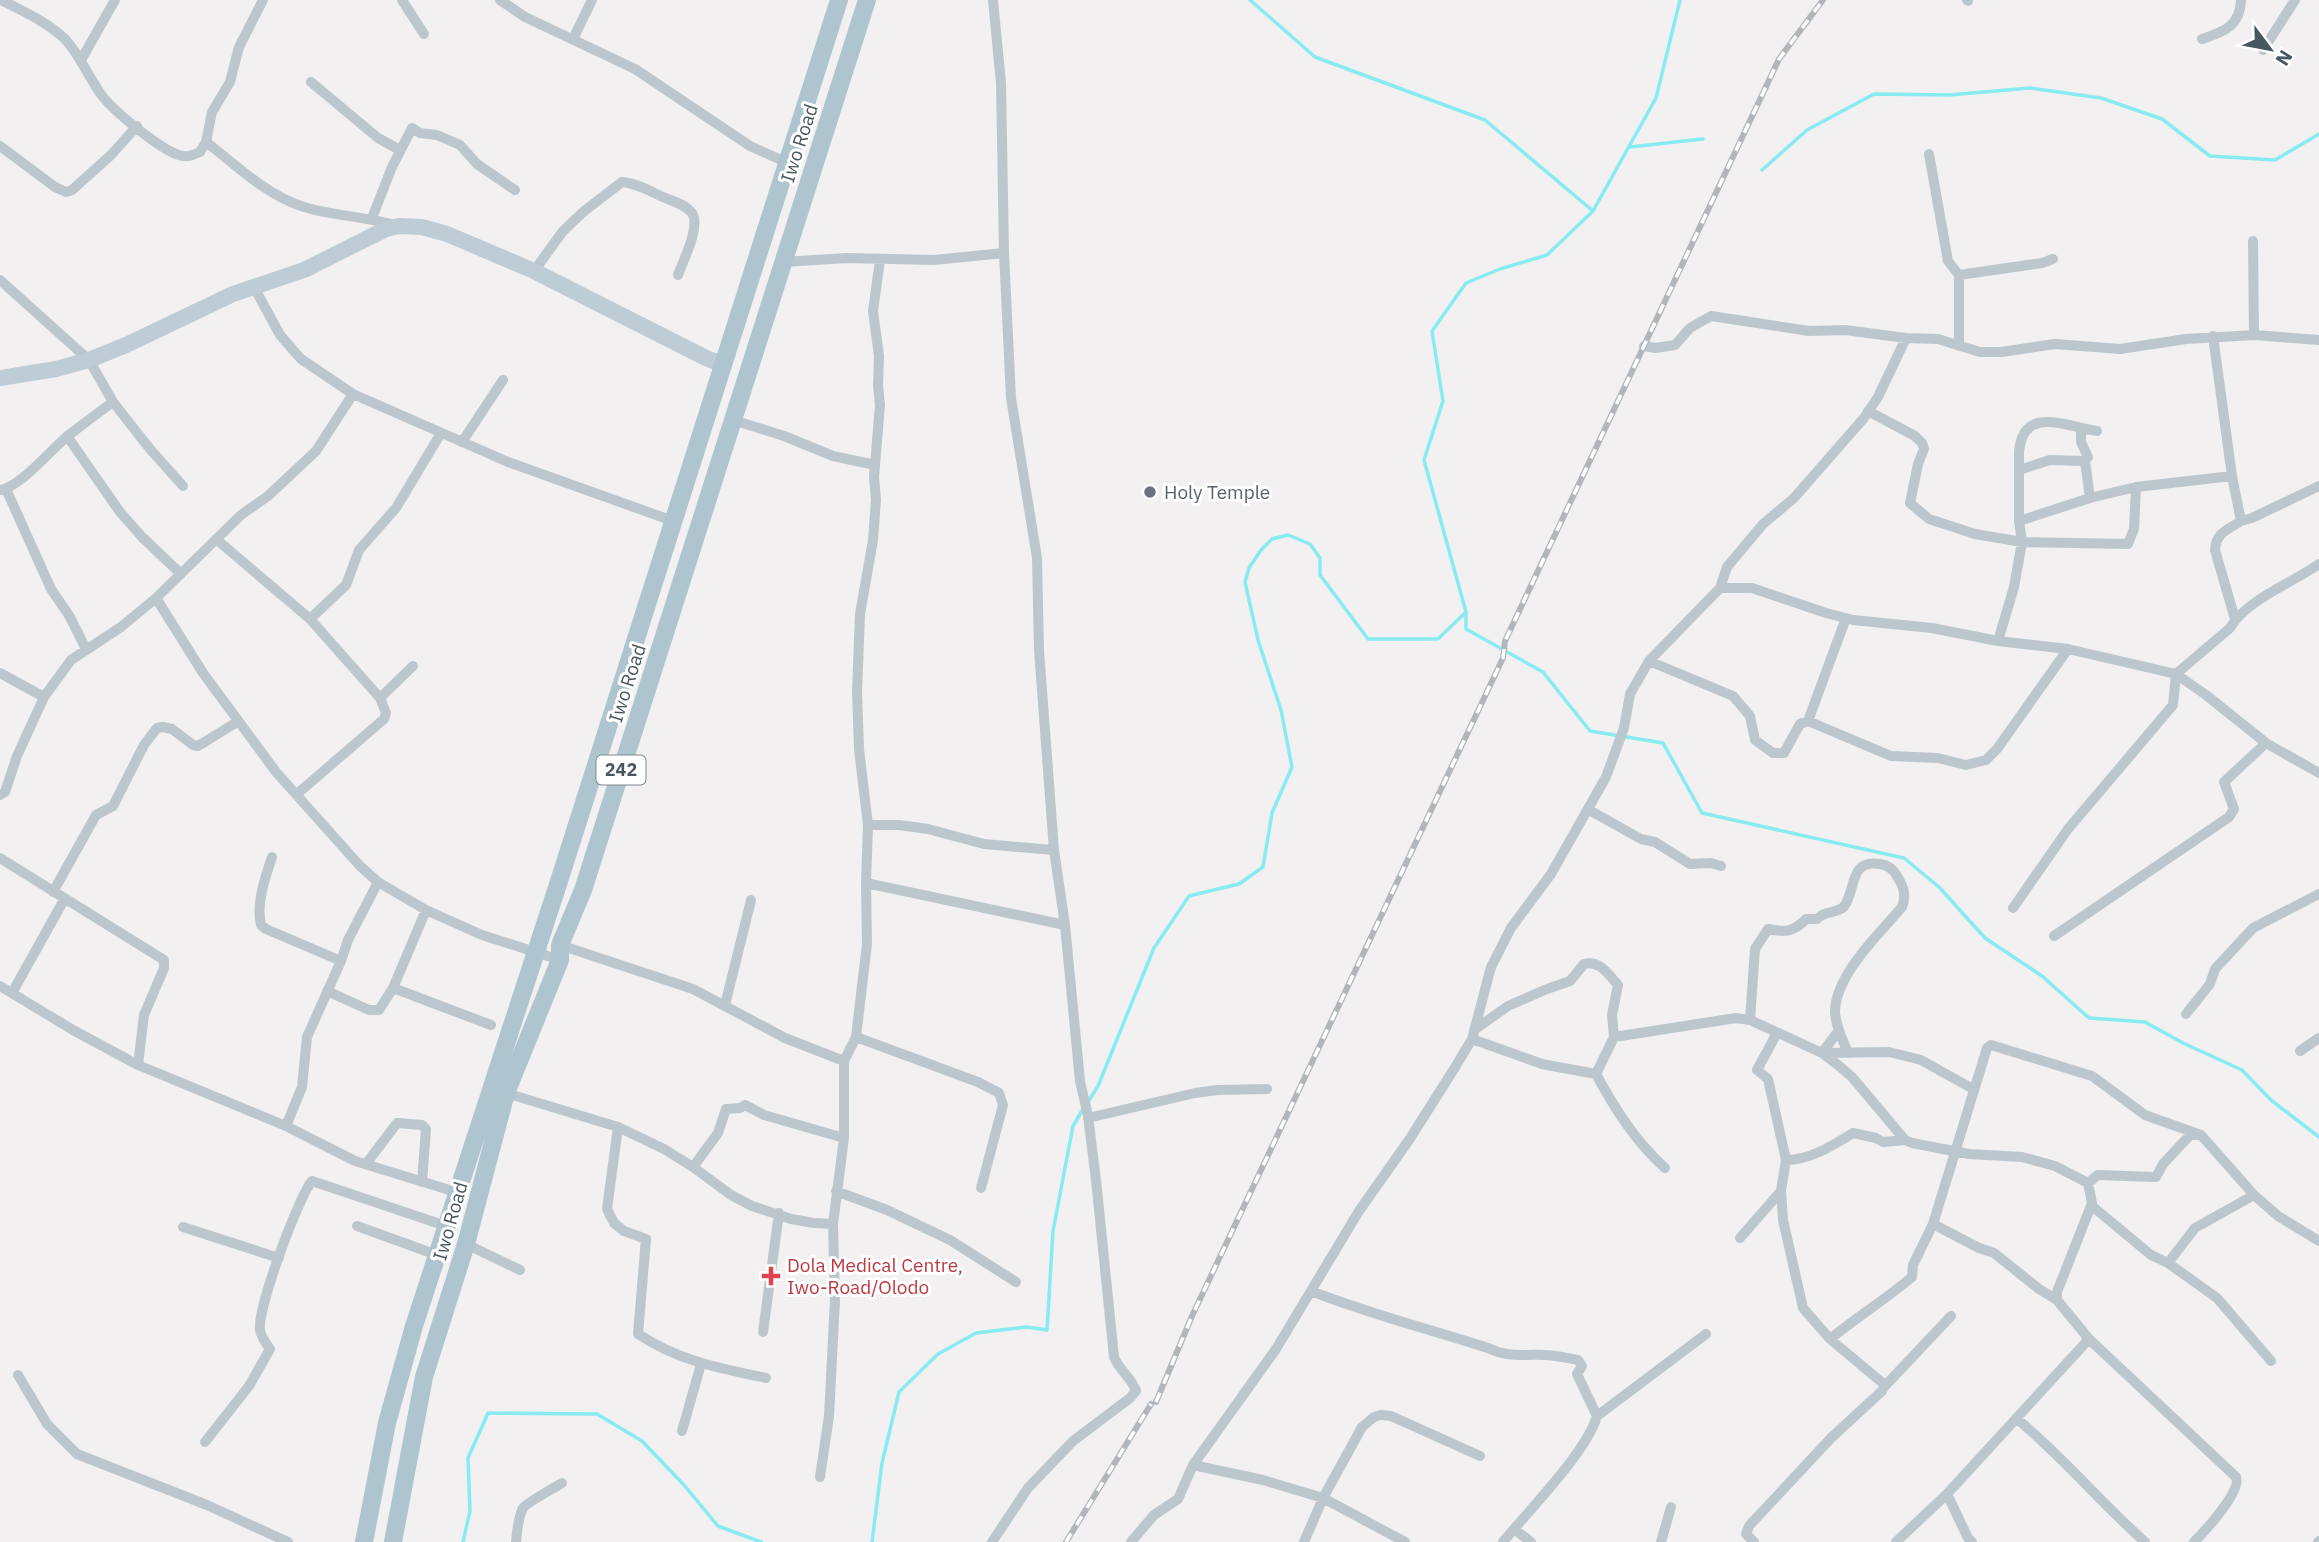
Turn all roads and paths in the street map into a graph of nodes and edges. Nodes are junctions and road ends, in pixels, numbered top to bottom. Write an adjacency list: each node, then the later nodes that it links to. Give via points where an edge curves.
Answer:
1 (1, 0): 16 (street, via 51,27)
2 (115, 0): 16 (street)
3 (263, 0): 19 (street, via 239,47 230,82 212,112)
4 (402, 0): 12 (street)
5 (500, 0): 13 (street)
6 (592, 0): 13 (street)
7 (839, 0): 23 (main road, Iwo Road)
8 (867, 0): 31 (main road, Iwo Road / 242)
9 (993, 0): 28 (street, via 1002,83)
10 (2241, 0): 14 (street, via 2237,20 2229,29)
11 (2295, 0): 15 (street)
12 (424, 34)
13 (573, 39): 23 (street, via 635,69 750,146)
14 (2202, 39)
15 (2263, 50)
16 (81, 60): 18 (street, via 112,107)
17 (311, 82): 21 (street, via 378,138)
18 (137, 126): 19 (street, via 159,146 178,155 200,152); 20 (street, via 111,155 66,192)
19 (205, 142): 25 (street, via 265,187 301,206)
20 (0, 146)
21 (400, 150): 24 (street, via 412,128 437,135 460,145 477,164); 25 (street)
22 (1929, 155): 34 (street, via 1948,261)
23 (788, 163): 44 (main road, Iwo Road)
24 (515, 190)
25 (372, 218): 26 (street)
26 (399, 226): 32 (street, via 447,234); 36 (street, via 304,270)
27 (2253, 240): 37 (street)
28 (1004, 253): 30 (street); 94 (street, via 1011,398 1037,558)
29 (2053, 259): 34 (street)
30 (880, 260): 31 (street); 57 (street, via 873,311 880,405)
31 (783, 262): 50 (main road, Iwo Road / 242)
32 (534, 271): 33 (street, via 563,231 622,182 681,204 692,213 691,242); 44 (street)
33 (678, 275)
34 (1959, 275): 42 (street)
35 (0, 280): 43 (street)
36 (254, 287): 43 (street); 47 (street, via 280,335 300,359)
37 (2254, 335): 38 (street); 40 (street)
38 (2213, 336): 42 (street, via 2120,349 2055,344 1980,352); 59 (street)
39 (1906, 338): 41 (street, via 1810,331 1711,316 1690,328 1675,345); 42 (street, via 1937,339); 49 (street)
40 (2319, 340)
41 (1644, 346)
42 (1959, 346)
43 (89, 360): 45 (street); 48 (street)
44 (724, 365): 67 (main road, Iwo Road)
45 (0, 378)
46 (503, 380): 55 (street)
47 (353, 394): 53 (street); 68 (street, via 316,451)
48 (113, 402): 54 (street); 60 (street)
49 (1868, 411): 69 (street, via 1922,443 1910,503 1923,515 1975,534); 72 (street, via 1794,498 1763,524 1727,567)
50 (733, 420): 57 (street, via 833,456); 109 (main road, Iwo Road / 242)
51 (2081, 429): 52 (street); 56 (street); 58 (street, via 2044,421 2031,426 2020,440)
52 (2097, 431)
53 (441, 433): 55 (street); 75 (street, via 396,508 359,550 346,585)
54 (67, 436): 63 (street); 71 (street, via 120,512)
55 (462, 442): 67 (street)
56 (2085, 461): 58 (street, via 2050,460); 64 (street)
57 (875, 465): 93 (street, via 873,540 860,614 857,692)
58 (2019, 470): 65 (street)
59 (2232, 475): 62 (street); 66 (street)
60 (183, 486)
61 (2319, 486): 66 (street)
62 (2136, 487): 64 (street); 69 (street, via 2134,529 2128,544)
63 (3, 490): 78 (street)
64 (2091, 498): 65 (street)
65 (2020, 521): 69 (street)
66 (2241, 521): 76 (street, via 2218,534 2215,541)
67 (673, 522): 108 (main road, Iwo Road)
68 (216, 539): 71 (street); 75 (street)
69 (2022, 542): 77 (street)
70 (2319, 565): 76 (street)
71 (181, 574): 73 (street)
72 (1720, 587): 74 (street, via 1752,588); 80 (street)
73 (156, 598): 78 (street); 87 (street)
74 (1846, 618): 77 (street); 86 (street)
75 (310, 619): 85 (street)
76 (2235, 619): 83 (street)
77 (1998, 641): 79 (street)
78 (86, 649): 84 (street, via 71,660)
79 (2068, 649): 83 (street); 86 (street, via 1997,749 1976,764 1891,756)
80 (1648, 661): 86 (street, via 1733,696 1750,716 1755,740 1773,752 1784,753 1801,724); 92 (street, via 1630,694 1620,742)
81 (413, 666): 85 (street)
82 (0, 673): 84 (street)
83 (2176, 674): 88 (street); 104 (street, via 2173,705 2068,829)
84 (44, 697): 91 (street)
85 (380, 698): 90 (street, via 384,719)
86 (1808, 721)
87 (237, 723): 90 (street); 100 (street, via 198,746 172,729 157,728 113,806 96,815)
88 (2266, 743): 89 (street); 107 (street, via 2224,782 2234,809 2229,817)
89 (2319, 773)
90 (297, 794): 98 (street)
91 (0, 795)
92 (1589, 810): 97 (street, via 1690,864); 121 (street, via 1551,874 1511,928 1492,967)
93 (868, 825): 94 (street, via 918,827 984,844); 99 (street)
94 (1054, 850): 106 (street)
95 (272, 857): 110 (street, via 259,909 261,925)
96 (0, 858): 100 (street)
97 (1721, 866)
98 (378, 882): 105 (street); 110 (street)
99 (866, 883): 106 (street); 122 (street, via 867,944)
100 (53, 892): 102 (street)
101 (2319, 894): 116 (street, via 2253,928 2229,951)
102 (64, 900): 114 (street); 129 (street, via 164,960 144,1015)
103 (751, 900): 115 (street)
104 (2013, 908)
105 (426, 910): 108 (street); 112 (street)
106 (1065, 925): 134 (street, via 1080,1082)
107 (2054, 936)
108 (536, 952): 109 (street); 152 (main road, Iwo Road)
109 (560, 952): 115 (street, via 694,989); 133 (main road, Iwo Road / 242)
110 (341, 961): 113 (street)
111 (0, 986): 114 (street)
112 (393, 988): 113 (street, via 376,1010); 118 (street)
113 (327, 991): 135 (street, via 307,1037 302,1087)
114 (12, 993): 129 (street)
115 (725, 1005): 128 (street, via 785,1038)
116 (2186, 1014)
117 (1750, 1020): 119 (street, via 1755,949 1768,929 1796,930 1807,919 1840,909 1864,864 1885,864 1899,880 1905,900 1843,983 1835,1011); 120 (street); 123 (street, via 1736,1018)
118 (491, 1026)
119 (1839, 1031): 126 (street); 127 (street)
120 (1777, 1033): 126 (street); 143 (street, via 1757,1070 1768,1079)
121 (1473, 1034): 123 (street, via 1508,1006 1570,981 1590,962 1618,985 1612,1015); 130 (street, via 1542,1064); 169 (street)
122 (856, 1037): 128 (street); 149 (street, via 999,1093 1003,1105)
123 (1614, 1037): 130 (street)
124 (2319, 1038): 125 (street)
125 (2300, 1051)
126 (1822, 1053): 127 (street); 137 (street, via 1852,1077)
127 (1848, 1053): 132 (street, via 1889,1052 1921,1060)
128 (844, 1061): 139 (street)
129 (138, 1065): 135 (street)
130 (1596, 1074): 146 (street, via 1615,1110 1643,1148)
131 (1267, 1089): 134 (street, via 1195,1093)
132 (1973, 1089): 138 (street, via 1987,1048 1996,1044 2092,1076 2144,1115); 142 (street)
133 (506, 1093): 136 (street); 163 (main road, Iwo Road / 242)
134 (1088, 1117): 199 (street, via 1114,1357 1136,1391 1073,1441 1028,1488)
135 (286, 1126): 144 (street)
136 (618, 1127): 145 (street); 179 (street, via 607,1209 624,1231 646,1239 638,1334)
137 (1895, 1127): 140 (street); 141 (street)
138 (2201, 1135): 148 (street, via 2190,1135 2156,1177 2098,1175); 153 (street)
139 (844, 1138): 145 (street, via 745,1105 726,1109 718,1133); 150 (street)
140 (1905, 1140): 141 (street); 142 (street)
141 (1883, 1142): 143 (street, via 1853,1133 1809,1157)
142 (1953, 1152): 148 (street, via 2022,1157 2055,1166); 157 (street)
143 (1786, 1160): 151 (street)
144 (366, 1164): 147 (street); 147 (street, via 397,1123 422,1125 426,1129)
145 (693, 1167): 155 (street, via 731,1195)
146 (1665, 1168)
147 (422, 1182): 152 (street)
148 (2088, 1183): 154 (street)
149 (981, 1188)
150 (836, 1191): 156 (street); 168 (street, via 950,1240)
151 (1781, 1191): 161 (street); 175 (street, via 1803,1308)
152 (456, 1192): 159 (main road, Iwo Road)
153 (2254, 1195): 162 (street); 166 (street, via 2195,1228)
154 (2092, 1203): 166 (street, via 2151,1255); 170 (street)
155 (779, 1213): 156 (street); 173 (street)
156 (833, 1224): 189 (street, via 835,1300)
157 (1933, 1224): 170 (street, via 1994,1253); 172 (street, via 1912,1277)
158 (356, 1226): 164 (street)
159 (446, 1226): 164 (main road, Iwo Road); 165 (street, via 312,1181)
160 (183, 1227): 165 (street)
161 (1740, 1238)
162 (2319, 1241)
163 (466, 1244): 167 (street); 197 (main road, Iwo Road / 242, via 424,1377)
164 (436, 1255): 196 (main road, Iwo Road, via 387,1423)
165 (279, 1258): 186 (street, via 261,1315 260,1330 270,1349 249,1386)
166 (2168, 1264): 178 (street, via 2217,1298)
167 (520, 1270)
168 (1016, 1282)
169 (1311, 1291): 183 (street, via 1501,1354 1578,1360 1582,1366 1577,1374); 188 (street, via 1276,1349)
170 (2057, 1300): 176 (street)
171 (1951, 1316): 182 (street)
172 (1844, 1327): 175 (street); 177 (street)
173 (763, 1332)
174 (1706, 1334): 183 (street)
175 (1830, 1339): 177 (street)
176 (2089, 1339): 184 (street); 210 (street, via 2236,1477 2237,1486 2225,1506)
177 (1846, 1353): 182 (street)
178 (2272, 1361)
179 (701, 1364): 181 (street); 185 (street)
180 (18, 1375): 195 (street, via 47,1424 77,1454)
181 (766, 1378)
182 (1885, 1386): 206 (street, via 1749,1526 1746,1534)
183 (1597, 1416): 194 (street, via 1569,1464)
184 (2017, 1419): 191 (street); 209 (street)
185 (682, 1431)
186 (205, 1442)
187 (1480, 1457): 192 (street, via 1381,1415 1362,1427)
188 (1193, 1465): 192 (street); 200 (street, via 1178,1499 1154,1515)
189 (820, 1477)
190 (562, 1483): 198 (street, via 522,1509)
191 (1947, 1494): 207 (street); 208 (street)
192 (1323, 1498): 201 (street); 202 (street)
193 (1671, 1507): 205 (street)
194 (1514, 1529): 203 (street); 204 (street)
195 (288, 1542)
196 (364, 1542)
197 (393, 1542)
198 (516, 1542)
199 (992, 1542)
200 (1131, 1542)
201 (1304, 1542)
202 (1405, 1542)
203 (1503, 1542)
204 (1531, 1542)
205 (1661, 1542)
206 (1754, 1542)
207 (1896, 1542)
208 (1972, 1542)
209 (2145, 1542)
210 (2193, 1542)

